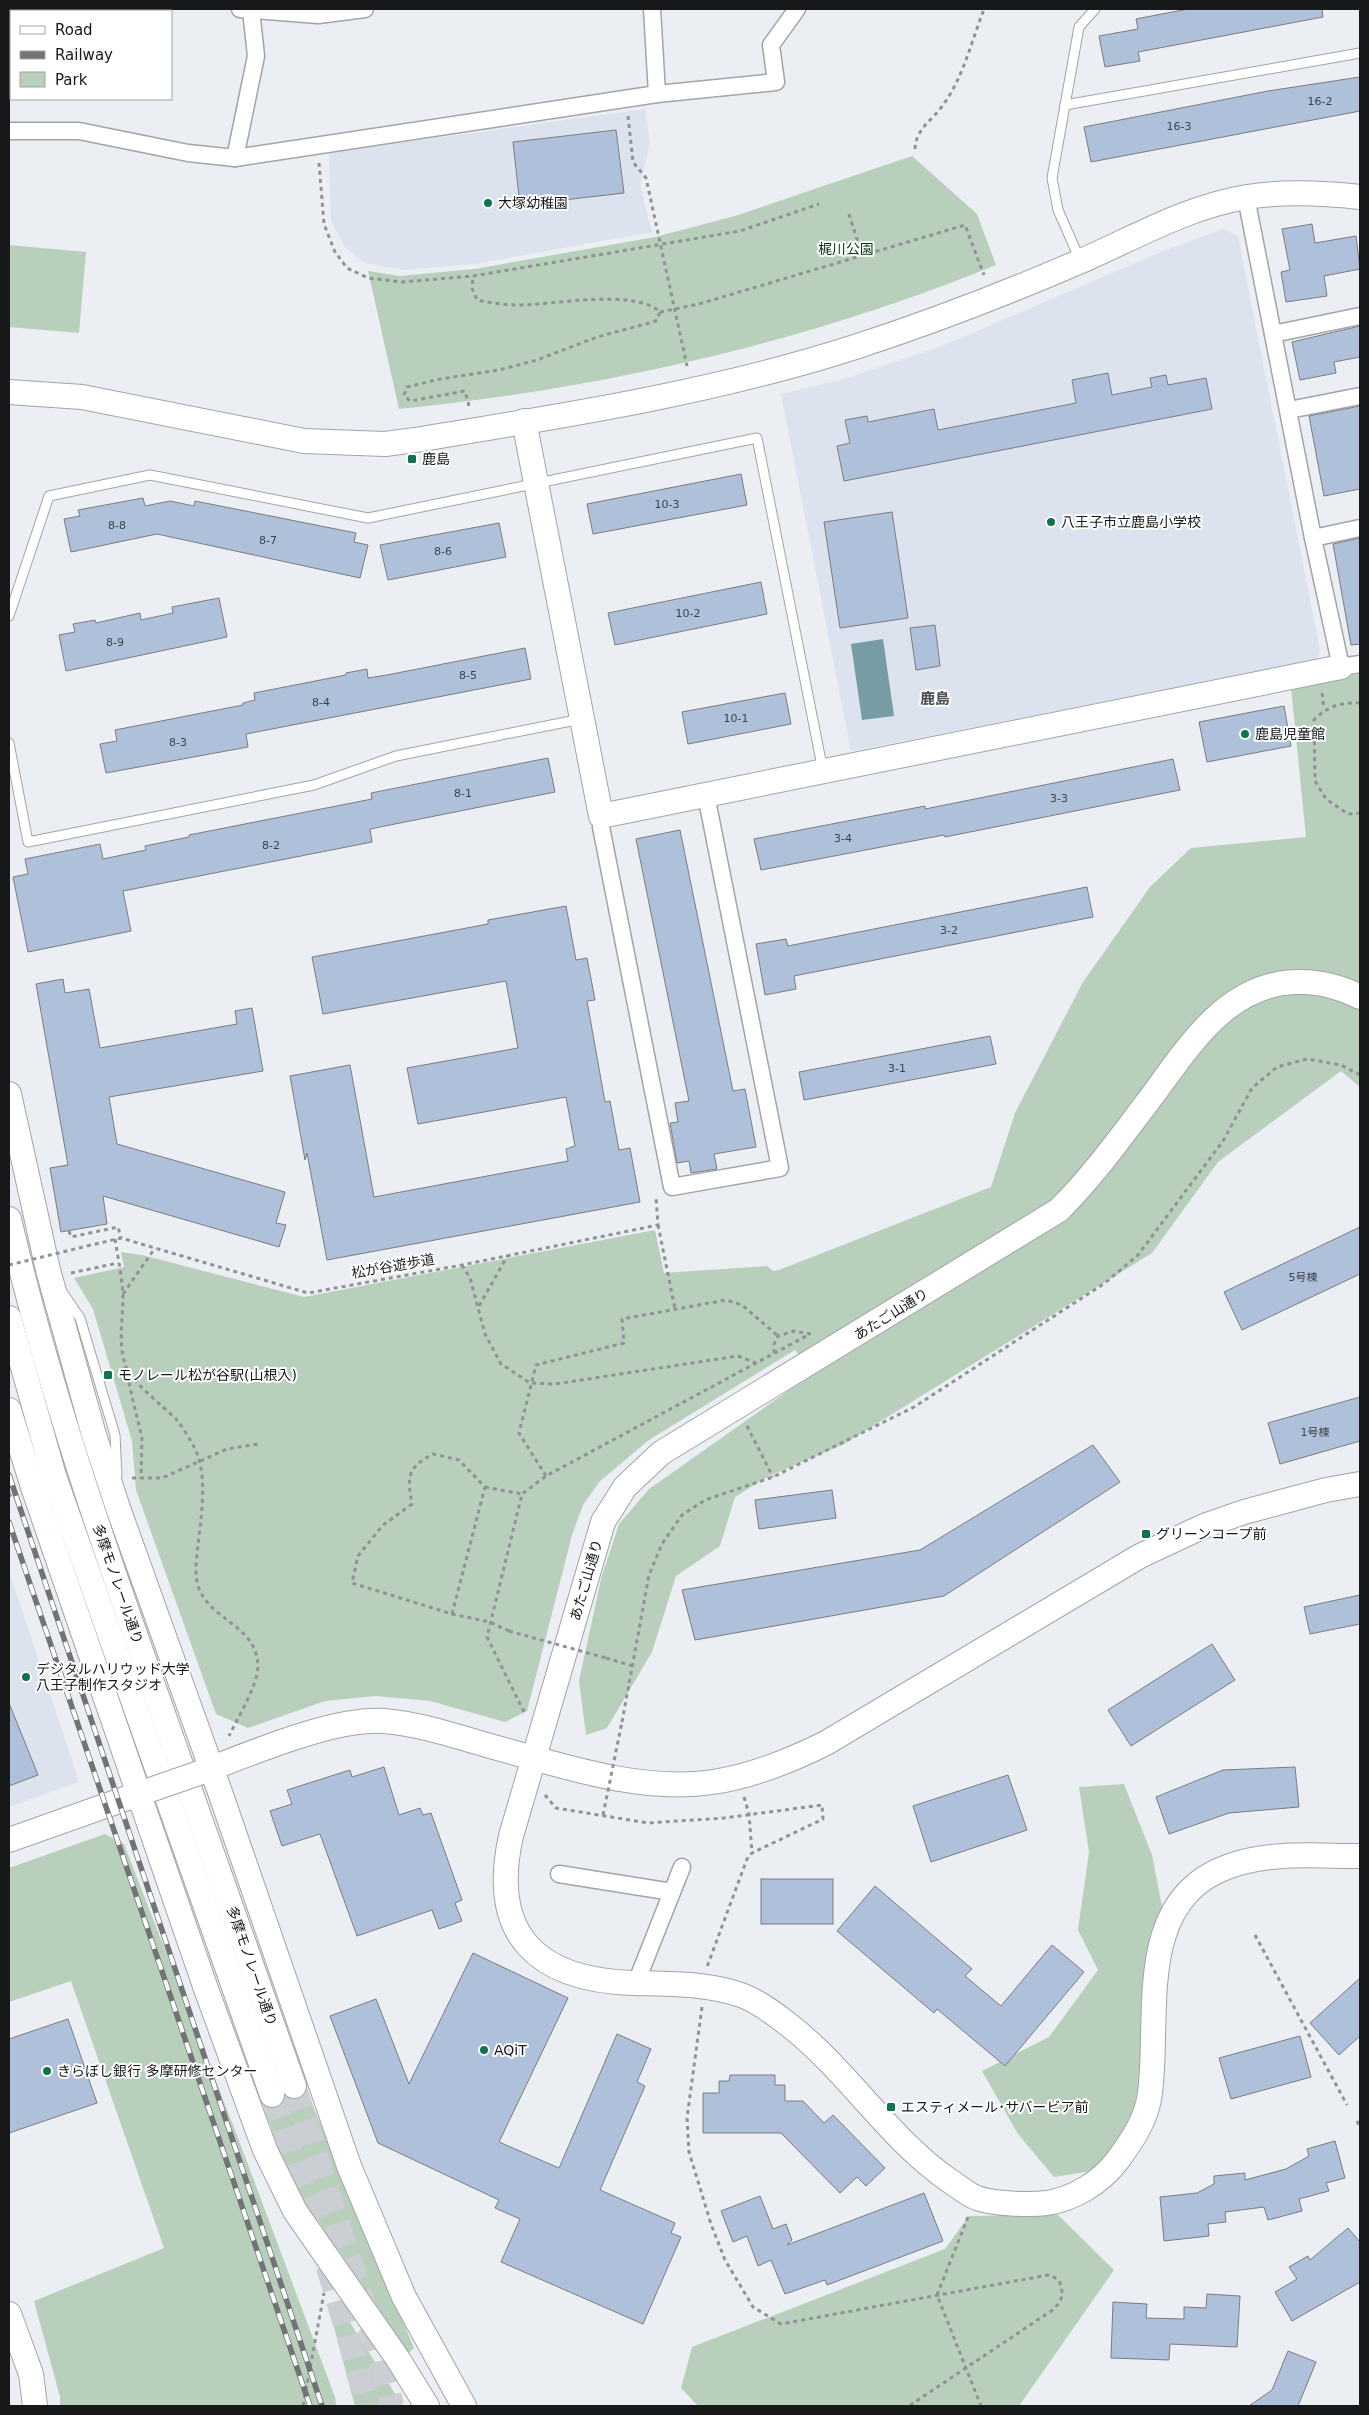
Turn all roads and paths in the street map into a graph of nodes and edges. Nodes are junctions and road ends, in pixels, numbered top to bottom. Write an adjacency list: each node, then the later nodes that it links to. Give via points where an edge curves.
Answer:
1 (365, 9): 6 (street, via 318,15)
2 (652, 9): 8 (street)
3 (797, 9): 8 (street, via 771,45 776,82)
4 (984, 9): 13 (path, via 957,79 943,106 924,124)
5 (1095, 9): 10 (lane, via 1079,27)
6 (245, 10): 14 (street, via 256,56)
7 (1360, 53): 10 (lane)
8 (656, 94): 9 (street)
9 (626, 98): 12 (street); 19 (path, via 633,162 646,178)
10 (1065, 105): 21 (lane, via 1052,178 1058,210)
11 (9, 131): 14 (street, via 78,130 188,153)
12 (318, 145): 14 (street); 23 (path, via 324,224 335,252 347,268 368,278 402,282)
13 (914, 149)
14 (235, 158)
15 (1246, 197): 16 (street, via 1285,193); 21 (street, via 1184,215); 27 (street)
16 (1360, 197)
17 (819, 204): 19 (path, via 740,231)
18 (849, 214): 20 (path)
19 (662, 244): 23 (path); 24 (path)
20 (862, 256): 22 (path, via 965,225); 24 (path)
21 (1080, 261): 33 (street, via 929,323 851,348 692,390)
22 (984, 275)
23 (473, 276): 25 (path, via 472,288 477,300 520,305 622,299 654,306)
24 (675, 310): 25 (path); 28 (path)
25 (660, 312): 31 (path, via 653,322 597,337 537,360 407,386 404,395 410,401 465,391)
26 (1360, 316): 27 (street)
27 (1273, 334): 32 (street)
28 (687, 366)
29 (9, 392): 33 (street, via 82,397 304,441 385,444)
30 (1360, 396): 32 (street)
31 (468, 406)
32 (1289, 410): 36 (street)
33 (524, 421): 34 (street)
34 (536, 484): 37 (lane, via 368,518 150,474 49,496); 40 (street); 42 (lane, via 758,438)
35 (1360, 528): 36 (street)
36 (1313, 538): 38 (street)
37 (9, 616)
38 (1350, 666): 42 (street)
39 (1360, 703): 44 (path, via 1347,702 1324,709 1314,720 1315,782 1326,799 1348,814)
40 (582, 719): 41 (lane, via 396,756 314,786 28,842); 45 (street)
41 (9, 743)
42 (824, 772): 43 (street)
43 (706, 795): 45 (street); 49 (street, via 780,1168)
44 (1360, 813)
45 (601, 816): 49 (street)
46 (1360, 997): 72 (street, あたご山通り, via 1319,982 1286,981 1255,989 1229,1005 1201,1031 1090,1178 1059,1210)
47 (1360, 1075): 77 (path, via 1341,1065 1307,1059 1277,1067 1252,1088 1223,1141 1138,1256 1105,1283 914,1407)
48 (9, 1094): 60 (street)
49 (672, 1187): 51 (path, via 655,1191)
50 (9, 1218): 107 (street, 多摩モノレール通り, via 47,1365 103,1544)
51 (658, 1224): 56 (path, 松が谷遊歩道); 63 (path)
52 (69, 1231): 53 (path, via 71,1238 118,1227)
53 (121, 1238): 54 (path, 松が谷遊歩道); 55 (path, 松が谷遊歩道)
54 (115, 1239): 57 (path); 58 (path, 松が谷遊歩道, bridge)
55 (155, 1247): 59 (path, 松が谷遊歩道, via 308,1293); 61 (path)
56 (508, 1256): 59 (path, 松が谷遊歩道); 62 (path)
57 (118, 1263): 60 (path); 61 (path)
58 (9, 1265)
59 (462, 1265): 62 (path)
60 (58, 1272): 91 (street, via 94,1435)
61 (123, 1294): 70 (path, via 121,1343)
62 (479, 1306): 71 (path, via 485,1334 501,1364)
63 (676, 1309): 67 (path, via 726,1300 742,1305); 71 (path, via 622,1319 624,1343 536,1365)
64 (9, 1318): 108 (street, 多摩モノレール通り, via 54,1476)
65 (810, 1334): 66 (path); 67 (path, via 794,1331); 68 (path)
66 (819, 1334)
67 (778, 1336): 68 (path)
68 (774, 1353): 69 (path)
69 (757, 1363): 71 (path, via 738,1356 556,1384); 76 (path)
70 (125, 1366): 75 (path, via 148,1394 177,1421 194,1446); 79 (path, via 142,1438)
71 (530, 1383): 76 (path, via 519,1433)
72 (737, 1408): 77 (path); 90 (street, あたご山通り, via 662,1453 624,1487 603,1522)
73 (9, 1410): 92 (street, via 34,1490)
74 (258, 1444): 75 (path, via 227,1449)
75 (199, 1461): 79 (path, via 162,1478); 89 (path, via 202,1506 196,1563 199,1590 225,1620 249,1638 258,1664 257,1676)
76 (546, 1476): 83 (path)
77 (773, 1476): 87 (path, via 705,1500 682,1515 662,1544 649,1575)
78 (132, 1478): 79 (path)
79 (141, 1478)
80 (1360, 1484): 90 (street, via 1244,1512 1204,1526 1140,1556 826,1743 770,1768 712,1782 667,1784 627,1780)
81 (485, 1487): 83 (path); 85 (path); 85 (path, via 459,1460 433,1454 418,1462 408,1480 412,1504 382,1526 358,1556 352,1583)
82 (9, 1493): 84 (path)
83 (522, 1494): 86 (path)
84 (12, 1498)
85 (452, 1614): 86 (path)
86 (490, 1622): 87 (path, bridge, via 509,1631); 88 (path, via 487,1637)
87 (634, 1666): 96 (path, bridge)
88 (526, 1715)
89 (229, 1736)
90 (535, 1757): 91 (street, via 424,1728 383,1721 356,1722 327,1728); 105 (street, あたご山通り, via 505,1863 510,1916 519,1935 535,1953 560,1970 590,1980)
91 (205, 1770): 92 (street, bridge); 120 (street, via 349,2166 404,2297)
92 (145, 1792): 97 (street); 119 (street, via 208,1997 265,2150 295,2211)
93 (543, 1793): 96 (path, via 556,1808)
94 (744, 1796): 95 (path)
95 (749, 1814): 96 (path, via 648,1823); 98 (path); 98 (path, via 822,1804 823,1819)
96 (603, 1815)
97 (9, 1840)
98 (752, 1853): 104 (path, via 747,1858)
99 (1360, 1856): 112 (street, via 1268,1856 1225,1867 1192,1887 1166,1924 1157,1960 1150,2096 1136,2136 1110,2171 1079,2193 1047,2203)
100 (682, 1867): 102 (street)
101 (559, 1874): 102 (street)
102 (672, 1892): 105 (street)
103 (1255, 1935): 109 (path)
104 (705, 1972)
105 (636, 1983): 112 (street, あたご山通り, via 696,1986 742,1995 773,2012 808,2040 929,2166)
106 (703, 2002): 114 (path, via 687,2118 689,2152 725,2260 753,2307 781,2324)
107 (294, 2086)
108 (272, 2095)
109 (1347, 2105)
110 (1357, 2121): 111 (path)
111 (1360, 2127)
112 (976, 2198): 114 (path)
113 (325, 2287): 118 (path)
114 (937, 2295): 116 (path); 116 (path, via 1048,2275 1058,2279 1063,2291 1062,2300 1054,2309)
115 (9, 2314): 117 (street, via 31,2374)
116 (966, 2369): 121 (path); 122 (path)
117 (35, 2406)
118 (303, 2406)
119 (428, 2406)
120 (464, 2406)
121 (909, 2406)
122 (981, 2406)

